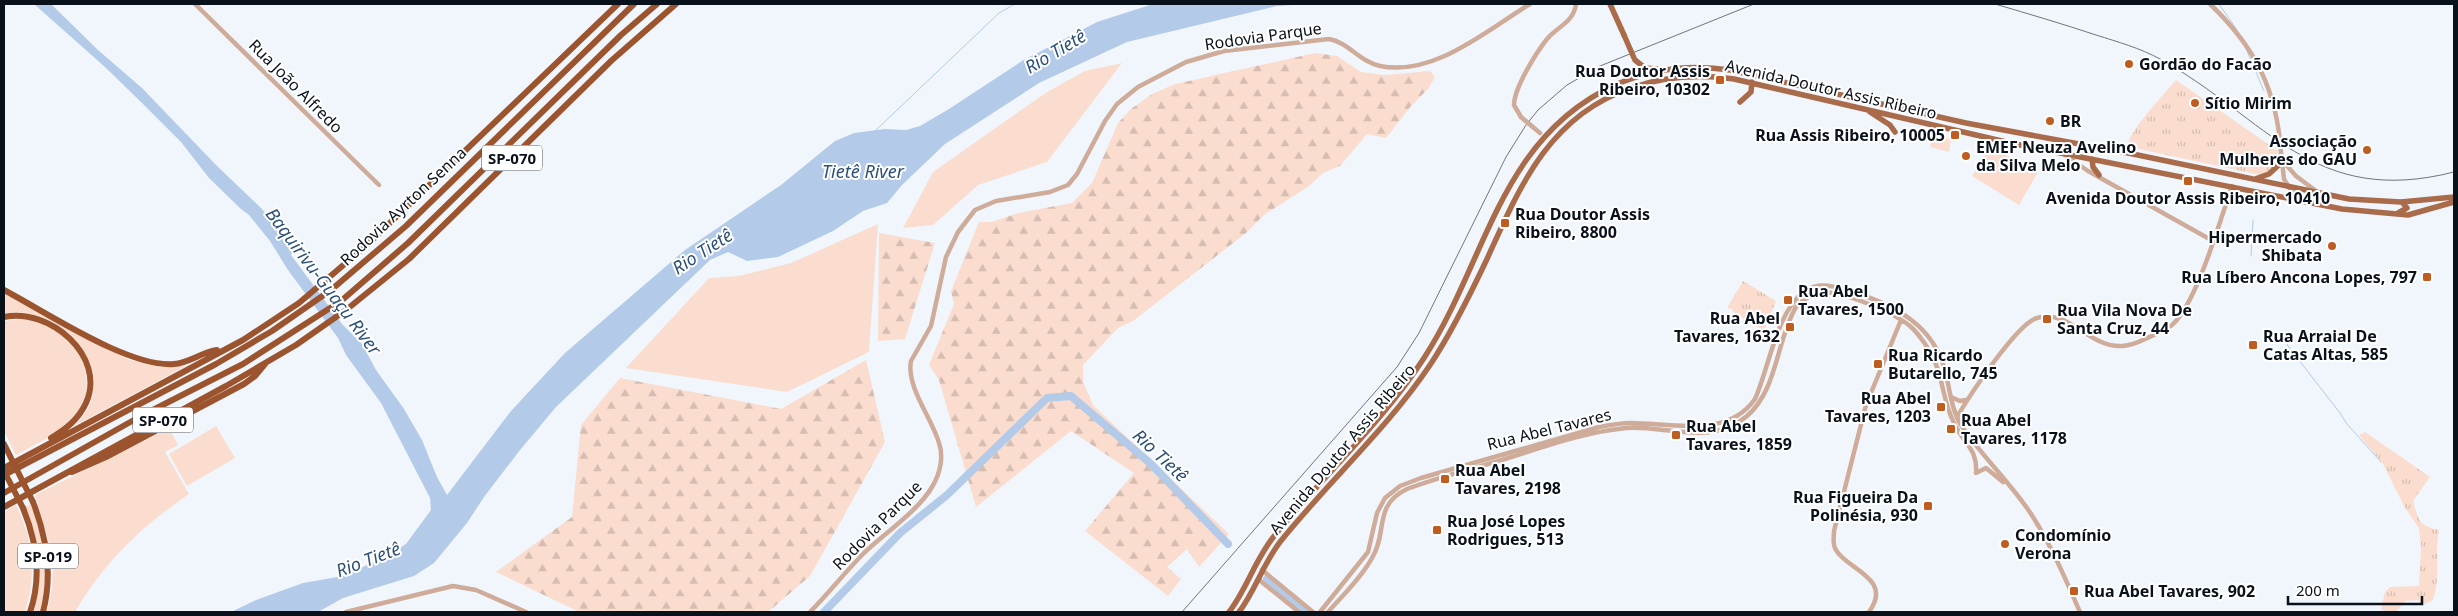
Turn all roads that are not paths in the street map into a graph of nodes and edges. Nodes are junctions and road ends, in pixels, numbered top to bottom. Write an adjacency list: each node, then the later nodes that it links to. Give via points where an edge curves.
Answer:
1 (195, 4): 27 (street, Rua João Alfredo)
2 (618, 4): 41 (highway, via 368,244 299,302)
3 (634, 4): 49 (highway, Rodovia Ayrton Senna / SP-070, via 410,222 331,290 272,331 216,364)
4 (657, 4): 51 (highway, Rodovia Ayrton Senna / SP-070, via 621,35 408,243 340,301 243,364 141,416)
5 (676, 4): 52 (highway, SP-070, via 617,56 409,259 346,310 266,363)
6 (1530, 4): 61 (street, Rodovia Parque, via 1451,52 1401,67 1372,63 1329,39 1224,51 1186,62 1138,87 1118,104 1068,185 1050,192 996,201 975,210 958,232 946,257 932,326 911,361 914,384 940,443 941,462 936,480 917,506 856,561)
7 (1576, 4): 19 (street, bridge, via 1571,17 1547,39 1518,88 1514,105 1521,117)
8 (1610, 4): 10 (main road, bridge)
9 (2210, 4): 21 (street, bridge, via 2242,36 2258,64 2275,107)
10 (1634, 59): 11 (main road, via 1646,68); 13 (main road)
11 (1667, 70): 12 (main road, Avenida Doutor Assis Ribeiro, via 1713,68); 13 (main road, Avenida Doutor Assis Ribeiro)
12 (1752, 75): 14 (main road); 23 (main road, Avenida Doutor Assis Ribeiro, via 1958,121)
13 (1638, 76): 15 (main road); 19 (main road, Avenida Doutor Assis Ribeiro, via 1586,100)
14 (1752, 84): 15 (main road, Avenida Doutor Assis Ribeiro, via 1693,75); 16 (main road, via 1751,92); 17 (main road, Avenida Doutor Assis Ribeiro)
15 (1640, 85): 32 (main road, Avenida Doutor Assis Ribeiro, via 1599,102 1569,124 1545,148)
16 (1740, 102)
17 (1866, 110): 18 (main road, via 1890,125); 20 (main road, Avenida Doutor Assis Ribeiro)
18 (1895, 132)
19 (1542, 135): 26 (main road, Avenida Doutor Assis Ribeiro)
20 (2062, 153): 22 (main road, Avenida Doutor Assis Ribeiro); 24 (street)
21 (2281, 158): 25 (main road, via 2269,174); 29 (street); 30 (street, Avenida Doutor Assis Ribeiro, via 2296,176)
22 (2092, 159): 24 (main road); 28 (main road, Avenida Doutor Assis Ribeiro)
23 (2222, 173): 25 (main road, Avenida Doutor Assis Ribeiro); 28 (main road, via 2230,179)
24 (2099, 175): 37 (street)
25 (2253, 179): 29 (main road, Avenida Doutor Assis Ribeiro)
26 (1512, 182): 32 (main road); 53 (main road, Avenida Doutor Assis Ribeiro, via 1442,328 1425,356 1404,386 1276,533)
27 (379, 185)
28 (2232, 186): 33 (main road, Avenida Doutor Assis Ribeiro); 37 (street)
29 (2288, 187): 30 (main road, Avenida Doutor Assis Ribeiro); 33 (street)
30 (2317, 192): 34 (main road, Avenida Doutor Assis Ribeiro, via 2375,202)
31 (2454, 196): 34 (main road, Avenida Doutor Assis Ribeiro)
32 (1515, 199): 54 (main road, Avenida Doutor Assis Ribeiro, via 1486,262 1430,365 1403,401 1280,542)
33 (2296, 199): 36 (main road, Avenida Doutor Assis Ribeiro)
34 (2402, 202): 36 (main road, via 2407,206 2405,211)
35 (2454, 202): 36 (main road, Avenida Doutor Assis Ribeiro, via 2414,214)
36 (2383, 214)
37 (2213, 241): 43 (street, via 2177,320 2167,328 2124,347 2106,344 2055,317 2036,318 2019,330)
38 (4, 290): 41 (highway, via 102,343 143,361 173,364)
39 (4, 316): 47 (highway, via 27,316 59,330 80,352 90,376 87,401 74,422)
40 (1901, 320): 45 (street, Rua Abel Tavares, via 1918,335 1933,357); 66 (street, Rua Abel Tavares, via 1841,294 1812,294 1793,312 1760,402 1733,426 1704,434 1640,428 1596,433 1402,492 1386,508 1377,548 1370,562); 67 (street, via 1866,405 1834,531 1836,551 1864,573 1873,587 1874,602)
41 (223, 350): 47 (highway)
42 (1951, 397): 43 (street); 44 (street, Rua Abel Tavares); 65 (street, Rua Abel Tavares, via 1939,353 1913,320 1897,309 1860,295 1837,287 1816,286 1799,296 1788,308 1758,392 1751,404 1739,414 1724,422 1705,426 1628,423 1599,427 1406,483 1394,489 1381,503 1368,552)
43 (1966, 400): 44 (street)
44 (1957, 417): 45 (street); 50 (street, Rua Abel Tavares)
45 (1954, 423): 50 (street, Rua Abel Tavares, via 1975,454 1976,473 1986,468)
46 (4, 444): 58 (highway, SP-019, bridge, via 33,502 47,548 48,581)
47 (33, 452): 48 (highway)
48 (4, 469): 57 (highway, SP-019, bridge, via 32,532 37,567)
49 (4, 476)
50 (2010, 488): 68 (street, Rua Abel Tavares, via 2033,516)
51 (4, 493)
52 (4, 506)
53 (1254, 566): 54 (main road); 56 (main road, Avenida Doutor Assis Ribeiro)
54 (1262, 570): 55 (main road, Avenida Doutor Assis Ribeiro); 64 (street)
55 (1258, 579): 62 (main road, Avenida Doutor Assis Ribeiro); 63 (street)
56 (1229, 611)
57 (30, 612)
58 (43, 612)
59 (346, 612): 60 (street, via 453,586 476,590)
60 (526, 612)
61 (810, 612)
62 (1239, 612)
63 (1299, 612)
64 (1313, 612)
65 (1320, 612)
66 (1328, 612)
67 (1869, 612)
68 (2080, 612)

